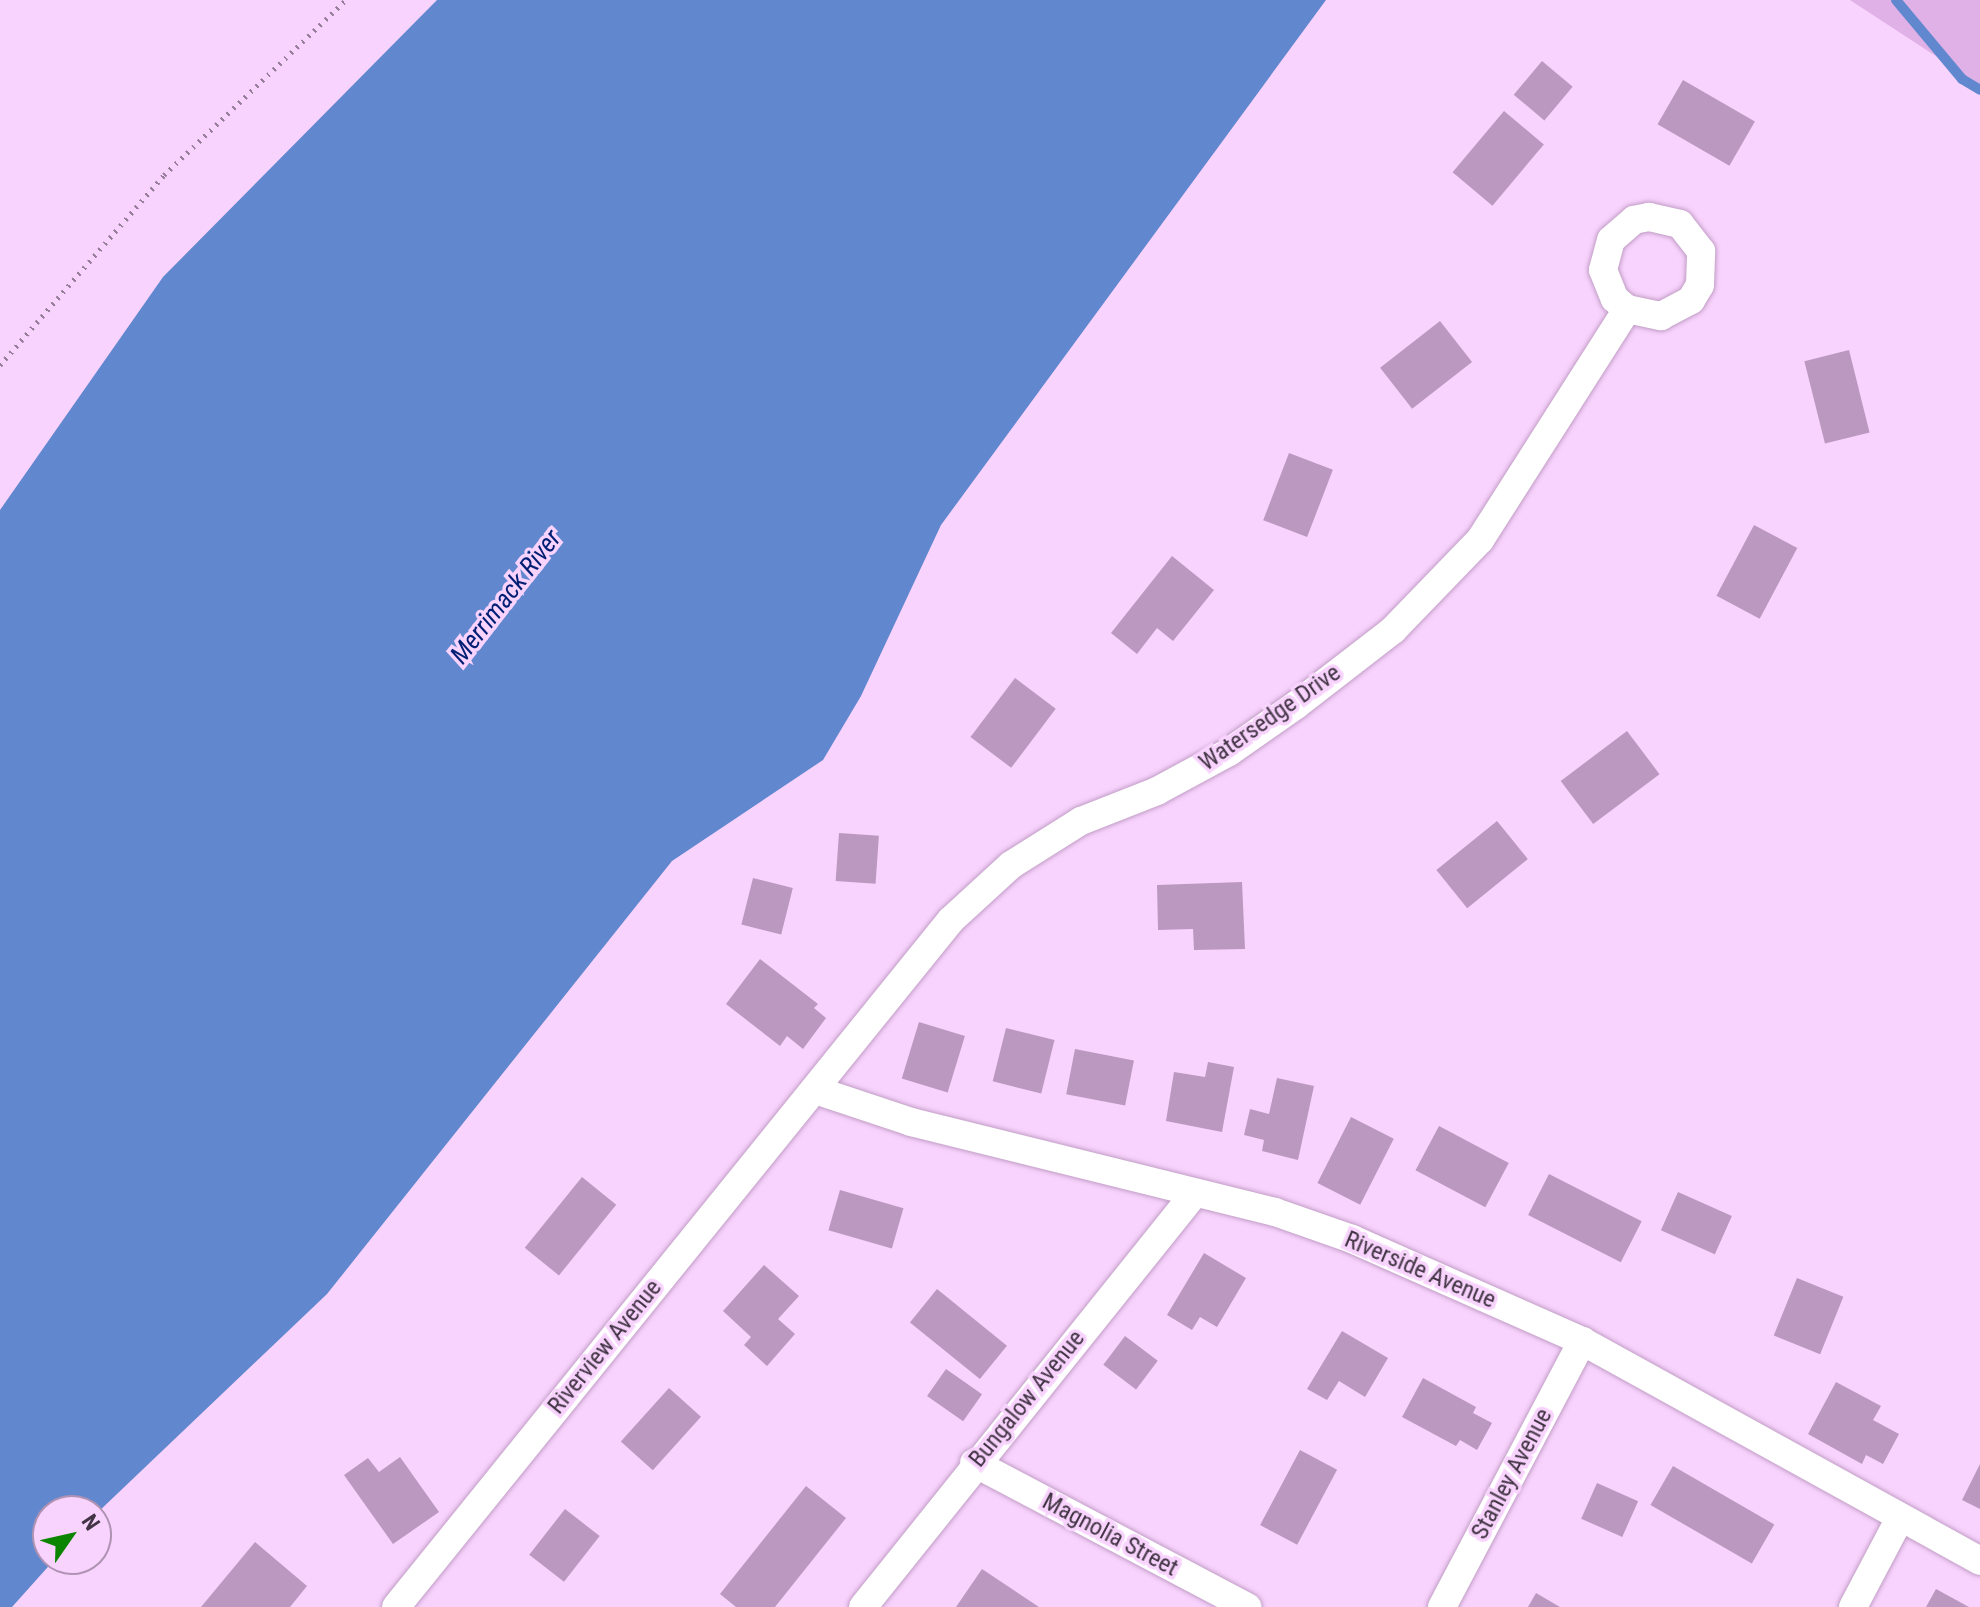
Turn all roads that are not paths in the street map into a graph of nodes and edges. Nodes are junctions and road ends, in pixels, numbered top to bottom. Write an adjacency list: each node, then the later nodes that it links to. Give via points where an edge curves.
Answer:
1 (1627, 309): 2 (street, Watersedge Drive, via 1480,540 1393,630 1229,752 1157,791 1081,821 1011,865 951,920)
2 (815, 1090): 3 (street, Riverside Avenue, via 911,1122); 8 (street, Riverview Avenue)
3 (1194, 1194): 4 (street, Riverside Avenue, via 1275,1212 1352,1239); 5 (street, Bungalow Avenue)
4 (1582, 1341): 6 (street, Riverside Avenue); 11 (street, Stanley Avenue)
5 (974, 1463): 9 (street, Bungalow Avenue); 10 (street, Magnolia Street)
6 (1900, 1518): 7 (street, Riverside Avenue); 12 (street)
7 (1980, 1561)
8 (396, 1607)
9 (863, 1607)
10 (1247, 1607)
11 (1442, 1607)
12 (1853, 1607)

